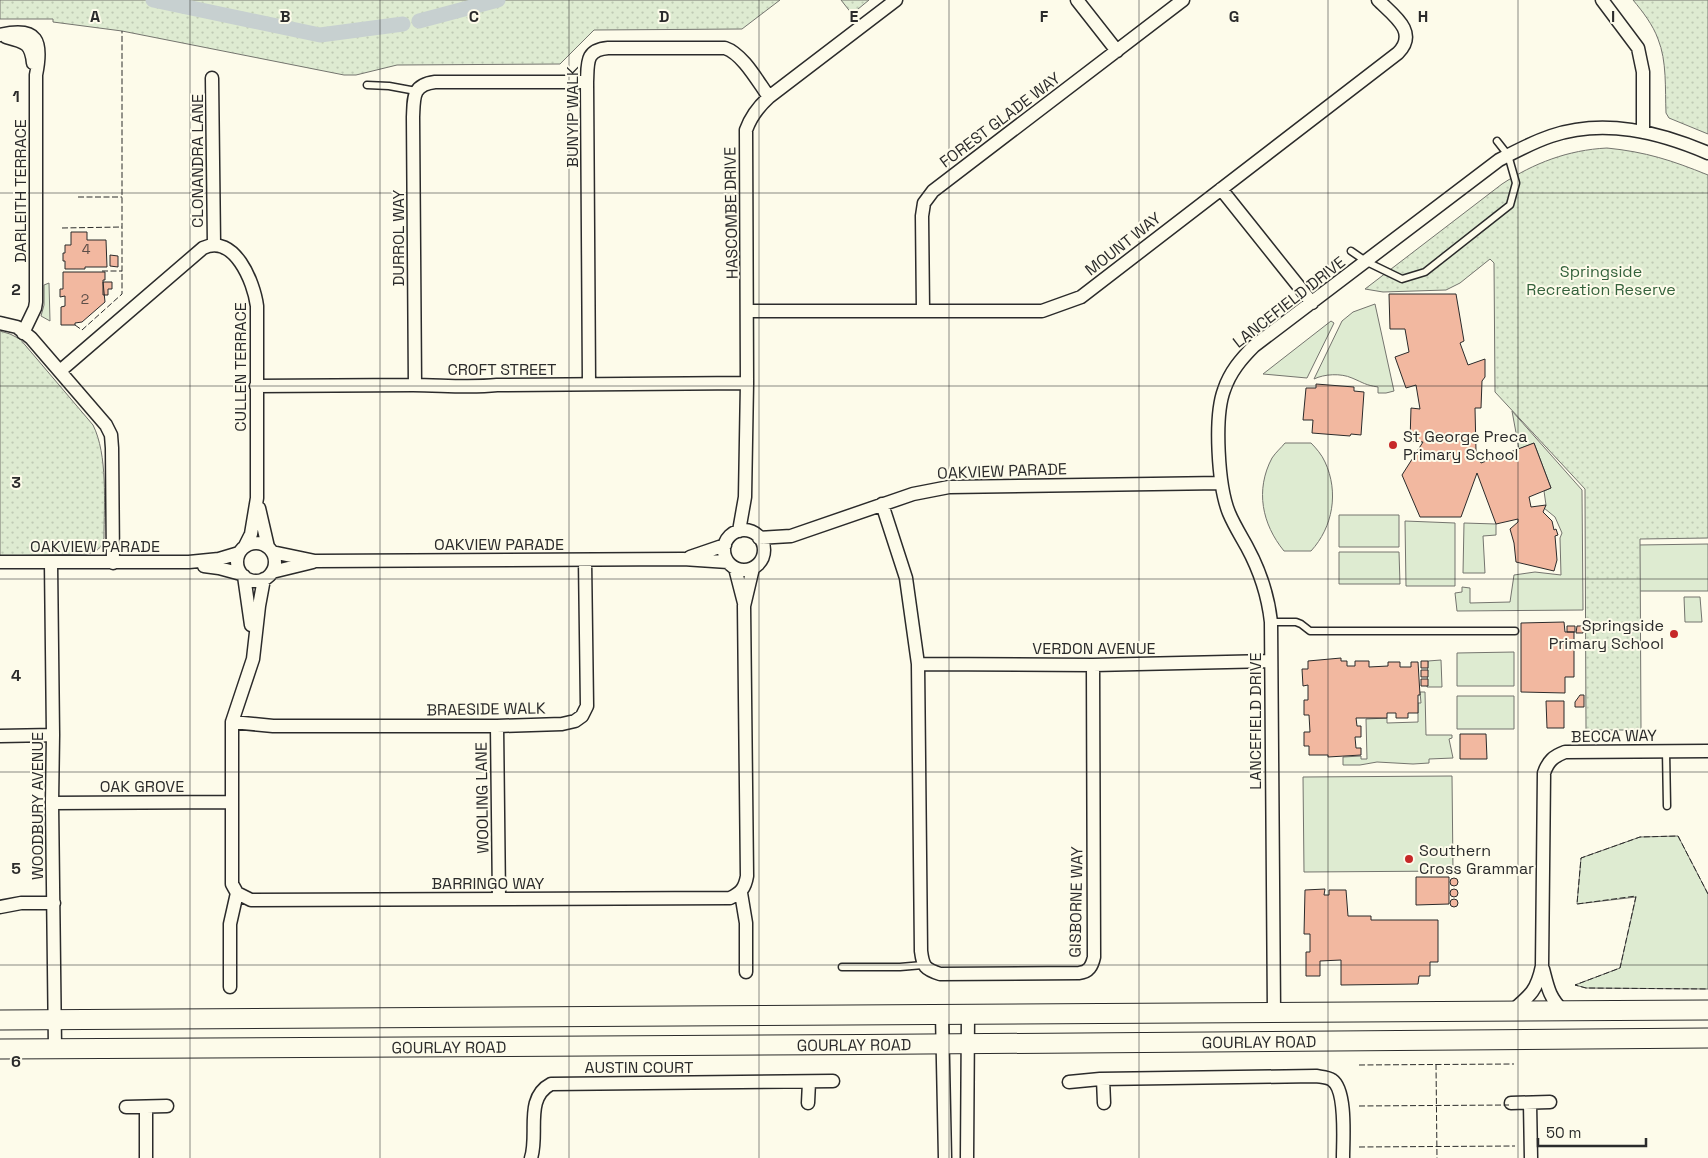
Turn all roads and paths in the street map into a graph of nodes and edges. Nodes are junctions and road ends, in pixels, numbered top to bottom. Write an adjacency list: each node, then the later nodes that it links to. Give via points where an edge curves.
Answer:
1 (896, 0): 12 (street, HASCOMBE DRIVE)
2 (1078, 0): 7 (street)
3 (1183, 0): 7 (street, FOREST GLADE WAY)
4 (1378, 0): 17 (street, MOUNT WAY, via 1404,28 1405,47)
5 (1602, 0): 13 (street, via 1638,48 1644,72)
6 (0, 36): 25 (street, DARLEITH TERRACE, via 20,40 30,48 36,75 36,302)
7 (1117, 51): 22 (street, FOREST GLADE WAY, via 933,191 924,203)
8 (212, 78): 18 (street, CLONANDRA LANE)
9 (587, 82): 11 (street, via 435,82); 12 (street, BUNYIP WALK, via 589,57 601,48 725,48 738,56); 28 (street, BUNYIP WALK)
10 (367, 85): 11 (lane)
11 (416, 91): 29 (street, DURROL WAY, via 413,117)
12 (769, 97): 23 (street, HASCOMBE DRIVE, via 750,119 746,130)
13 (1643, 131): 15 (street, LANCEFIELD DRIVE); 16 (street, LANCEFIELD DRIVE, via 1586,128 1553,135)
14 (1498, 141): 16 (lane)
15 (1708, 153)
16 (1508, 155): 20 (street, LANCEFIELD DRIVE); 20 (lane, via 1516,183 1510,205 1425,272 1402,279)
17 (1221, 189): 21 (street); 22 (street, MOUNT WAY, via 1081,297 1042,311)
18 (214, 245): 26 (street, via 203,248); 30 (street, CULLEN TERRACE, via 223,246 230,252 248,273 254,289 257,306)
19 (1351, 251): 20 (lane)
20 (1366, 262): 21 (street, LANCEFIELD DRIVE)
21 (1312, 303): 31 (street, LANCEFIELD DRIVE, via 1254,346 1230,375 1219,414)
22 (923, 310): 23 (street, MOUNT WAY)
23 (748, 311): 27 (street, HASCOMBE DRIVE)
24 (0, 323): 25 (street, via 17,327)
25 (23, 333): 26 (street)
26 (60, 371): 46 (street, via 100,417 111,435)
27 (748, 383): 28 (street, CROFT STREET); 34 (street, HASCOMBE DRIVE, via 745,497)
28 (589, 384): 29 (street, CROFT STREET)
29 (415, 385): 30 (street, CROFT STREET)
30 (256, 386): 32 (street, CULLEN TERRACE)
31 (1221, 483): 33 (street, OAKVIEW PARADE, via 949,487); 52 (street, LANCEFIELD DRIVE, via 1228,512 1264,584)
32 (257, 498): 37 (street, CULLEN TERRACE, via 251,534); 38 (street, CULLEN TERRACE)
33 (882, 504): 35 (street, OAKVIEW PARADE); 56 (street, via 906,578)
34 (750, 534): 35 (street, OAKVIEW PARADE); 36 (street, via 730,536); 39 (street, via 764,549)
35 (791, 536): 39 (street, OAKVIEW PARADE)
36 (725, 545): 40 (street, OAKVIEW PARADE); 47 (street, via 725,556)
37 (242, 550): 38 (street, via 257,543); 44 (street, OAKVIEW PARADE, via 219,559); 49 (street, via 237,564)
38 (270, 550): 42 (street, OAKVIEW PARADE); 50 (street, via 275,562)
39 (763, 555): 48 (street)
40 (683, 559): 41 (street, OAKVIEW PARADE); 47 (street, OAKVIEW PARADE)
41 (585, 560): 42 (street, OAKVIEW PARADE); 59 (street, BRAESIDE WALK, via 587,706 582,716 575,722 562,724)
42 (315, 561): 50 (street, OAKVIEW PARADE)
43 (0, 562): 45 (street, OAKVIEW PARADE)
44 (189, 562): 46 (street, OAKVIEW PARADE); 49 (street, OAKVIEW PARADE)
45 (51, 563): 46 (street, OAKVIEW PARADE); 60 (street, WOODBURY AVENUE)
46 (113, 563)
47 (731, 565): 48 (street, via 741,570); 51 (street)
48 (753, 568): 51 (street)
49 (242, 575): 50 (street, via 254,580); 54 (street)
50 (268, 575): 54 (street)
51 (744, 606): 68 (street, via 747,876)
52 (1271, 622): 53 (lane, via 1296,622 1310,631); 55 (street, LANCEFIELD DRIVE)
53 (1515, 631)
54 (254, 639): 58 (street, via 253,659)
55 (1271, 662): 57 (street, VERDON AVENUE); 80 (street, LANCEFIELD DRIVE)
56 (918, 664): 57 (street, VERDON AVENUE); 72 (street)
57 (1093, 665): 72 (street, GISBORNE WAY, via 1092,965 1079,973 950,974 940,974)
58 (232, 722): 59 (street, BRAESIDE WALK, via 273,726); 64 (street)
59 (497, 726): 69 (street, WOOLING LANE)
60 (53, 735): 61 (street); 65 (street, WOODBURY AVENUE)
61 (0, 736)
62 (1708, 751): 63 (street, BECCA WAY)
63 (1666, 752): 66 (lane); 73 (street, BECCA WAY, via 1565,752 1547,765 1544,773)
64 (232, 802): 65 (street, OAK GROVE); 67 (street, via 232,884)
65 (52, 803): 71 (street, WOODBURY AVENUE)
66 (1667, 806)
67 (237, 893): 69 (street, BARRINGO WAY, via 250,900); 76 (street, via 230,924)
68 (741, 893): 69 (street, BARRINGO WAY, via 730,898); 75 (street, via 746,923)
69 (499, 899)
70 (0, 907): 71 (street, via 20,910)
71 (53, 907): 83 (street, WOODBURY AVENUE)
72 (923, 965): 74 (lane, GISBORNE WAY)
73 (1542, 966): 78 (street, BECCA WAY, via 1539,982 1531,995); 79 (street, BECCA WAY, via 1549,994)
74 (842, 967)
75 (746, 972)
76 (230, 987)
77 (1708, 1010): 79 (main road, GOURLAY ROAD)
78 (1512, 1011): 79 (main road, GOURLAY ROAD); 80 (main road, GOURLAY ROAD)
79 (1563, 1011)
80 (1274, 1013): 82 (main road, GOURLAY ROAD); 87 (main road)
81 (942, 1014): 82 (main road, GOURLAY ROAD); 83 (main road, GOURLAY ROAD); 88 (street)
82 (968, 1014): 86 (street)
83 (55, 1019): 84 (main road, GOURLAY ROAD); 89 (street, WOODBURY AVENUE)
84 (0, 1020)
85 (1708, 1038): 87 (main road, GOURLAY ROAD)
86 (968, 1042): 87 (main road, GOURLAY ROAD); 88 (main road, GOURLAY ROAD); 106 (street)
87 (1274, 1042)
88 (943, 1043): 89 (main road, GOURLAY ROAD); 105 (street)
89 (55, 1048): 90 (main road, GOURLAY ROAD)
90 (0, 1049)
91 (1103, 1079): 94 (street); 96 (street); 107 (street, via 1316,1076 1332,1079 1342,1096)
92 (809, 1082): 93 (street, AUSTIN COURT); 99 (street); 104 (street, AUSTIN COURT, via 551,1084 539,1093 535,1101)
93 (833, 1082)
94 (1069, 1082)
95 (1550, 1102): 98 (street)
96 (1104, 1103)
97 (1511, 1103): 98 (street)
98 (1530, 1103): 108 (street)
99 (808, 1104)
100 (167, 1106): 102 (street)
101 (126, 1107): 102 (street)
102 (146, 1107): 103 (street)
103 (146, 1158)
104 (531, 1158)
105 (945, 1158)
106 (967, 1158)
107 (1343, 1158)
108 (1531, 1158)

